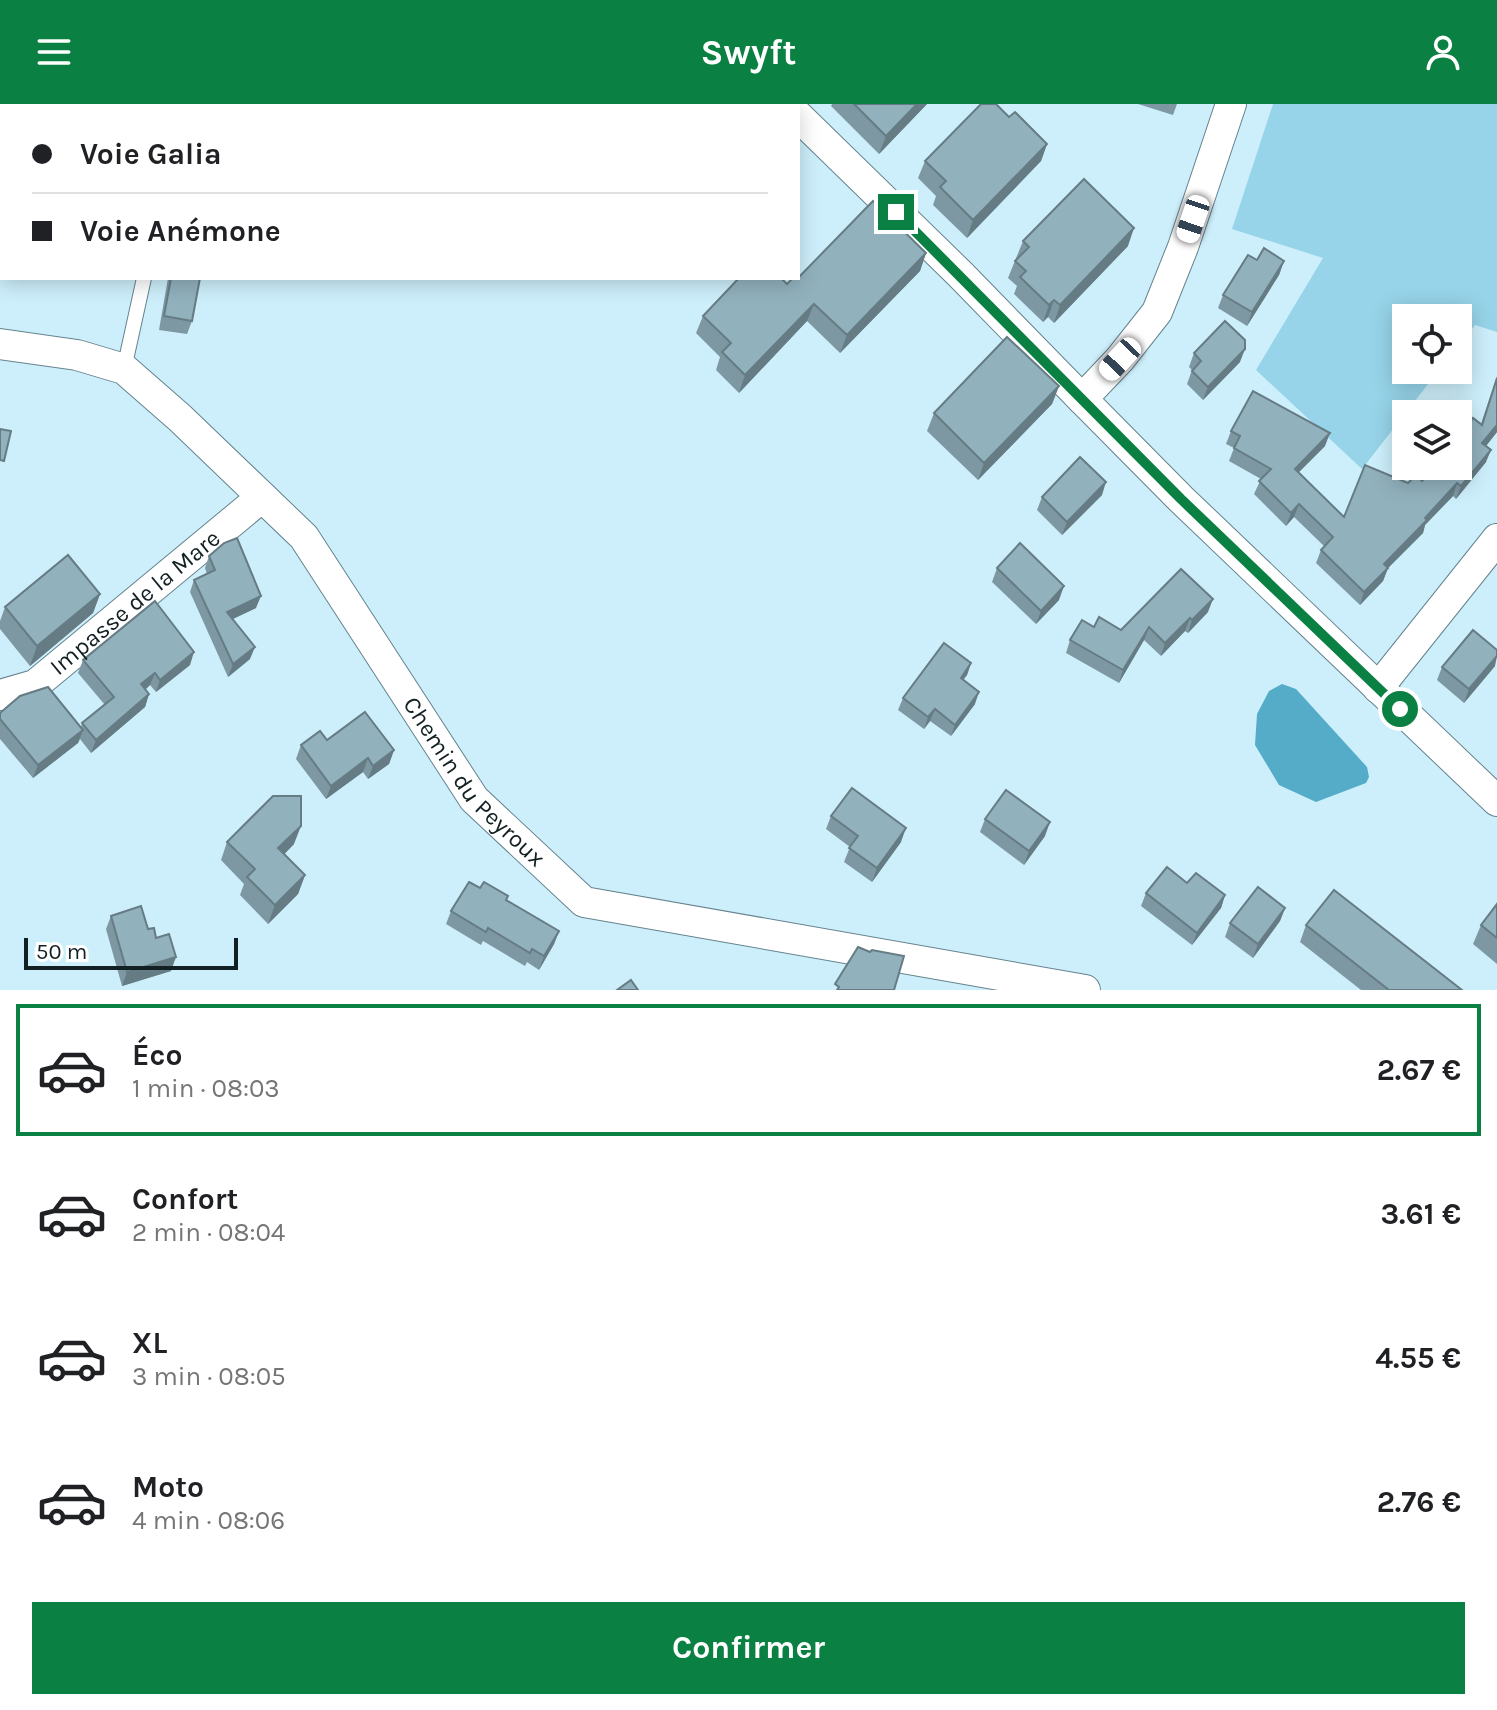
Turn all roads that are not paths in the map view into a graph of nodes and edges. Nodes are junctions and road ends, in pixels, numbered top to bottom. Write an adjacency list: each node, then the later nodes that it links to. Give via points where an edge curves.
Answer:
1 (1231, 104): 6 (street, via 1157,312)
2 (800, 118): 6 (street)
3 (144, 280): 5 (lane)
4 (0, 344): 5 (street, Chemin du Peyroux, via 77,355)
5 (124, 369): 7 (street, Chemin du Peyroux)
6 (1082, 399): 9 (street)
7 (262, 497): 10 (street, Impasse de la Mare, via 35,685); 12 (street, Chemin du Peyroux, via 304,537 474,799 584,902)
8 (1497, 539): 9 (street)
9 (1378, 688): 11 (street)
10 (0, 695)
11 (1497, 801)
12 (1085, 990)

